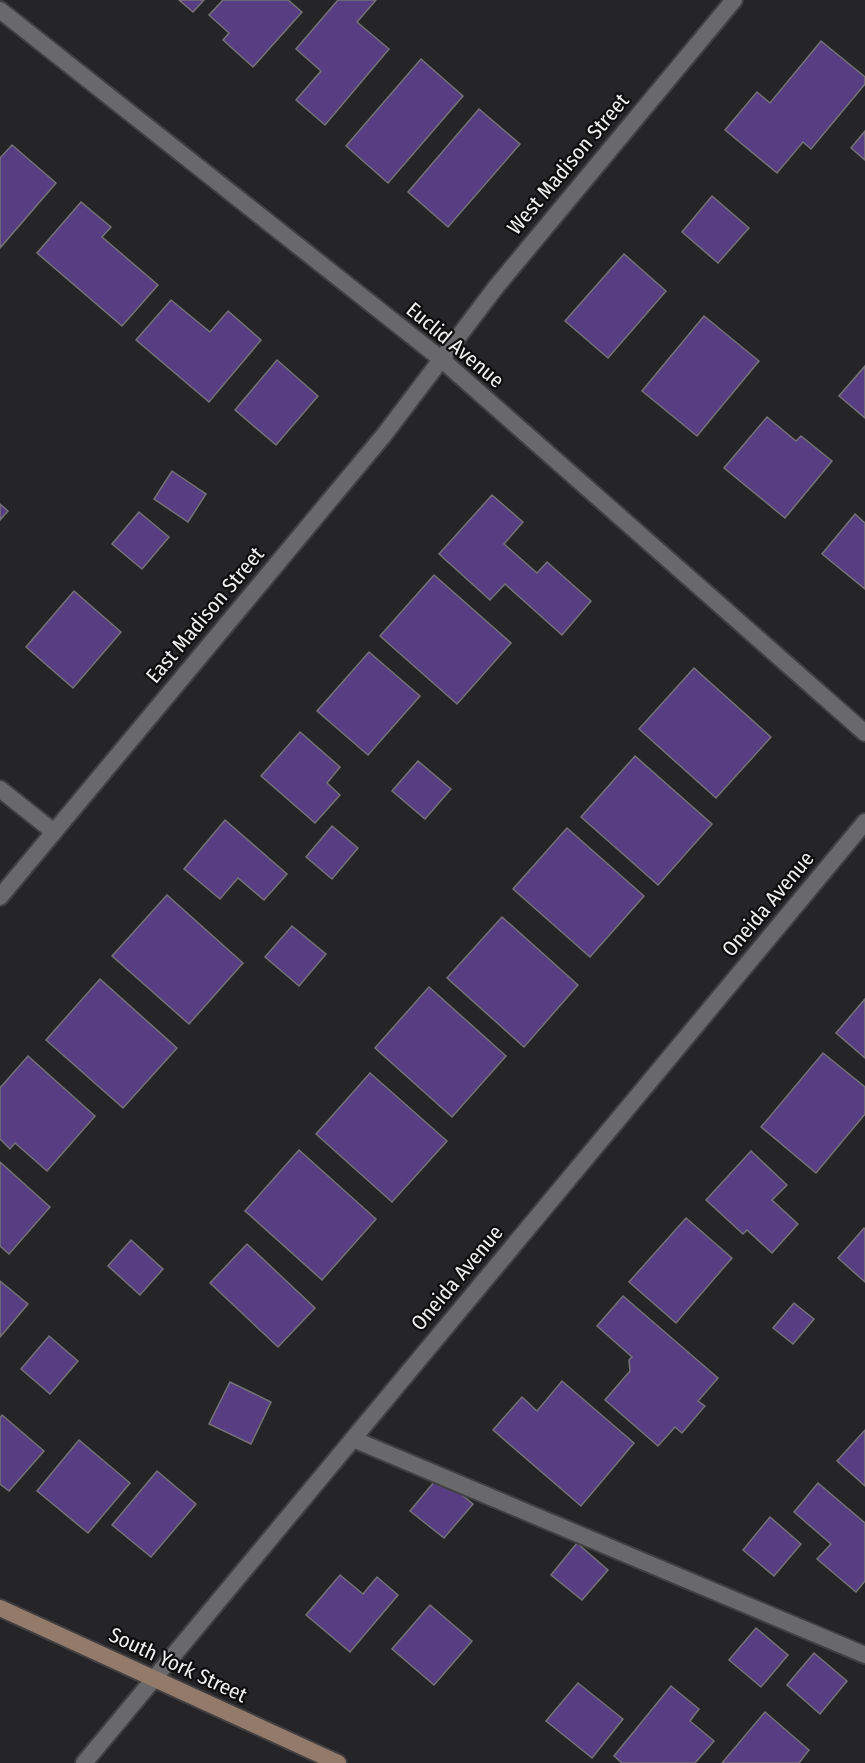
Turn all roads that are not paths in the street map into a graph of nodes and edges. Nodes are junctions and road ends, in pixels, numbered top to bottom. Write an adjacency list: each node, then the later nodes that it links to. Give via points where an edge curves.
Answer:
1 (734, 0): 3 (street, West Madison Street)
2 (0, 10): 3 (street, Euclid Avenue)
3 (441, 359): 4 (street, Euclid Avenue); 7 (street, East Madison Street, via 384,435)
4 (865, 733)
5 (0, 789): 7 (street)
6 (865, 822): 9 (street, Oneida Avenue)
7 (54, 832): 8 (street, East Madison Street)
8 (0, 897)
9 (353, 1439): 11 (street); 12 (street, Oneida Avenue)
10 (0, 1608): 12 (main road, South York Street)
11 (865, 1655)
12 (154, 1679): 13 (street, Oneida Avenue); 14 (main road, South York Street)
13 (84, 1763)
14 (338, 1763)

